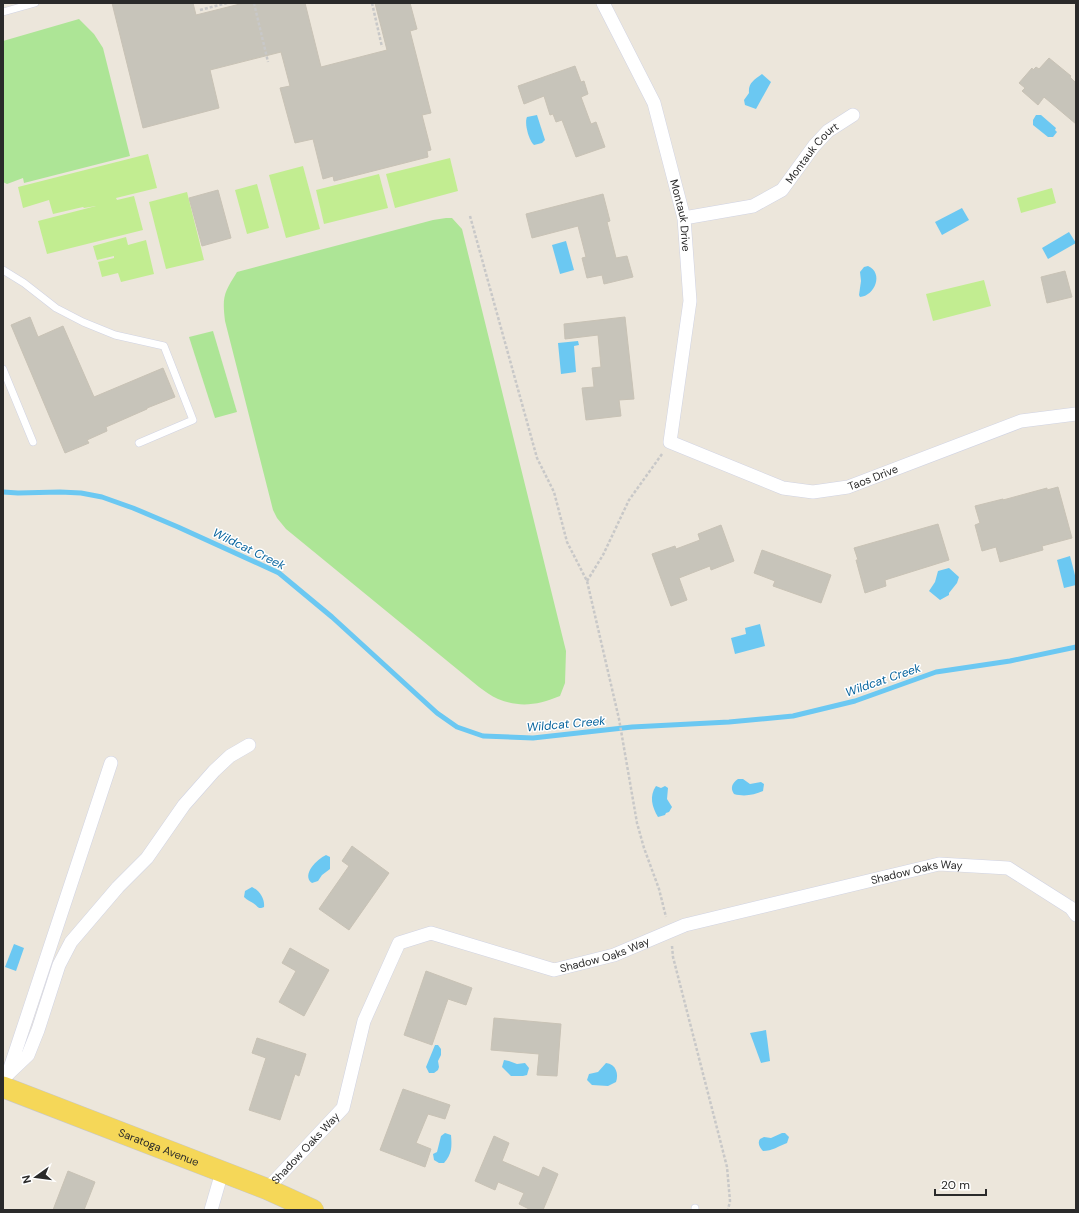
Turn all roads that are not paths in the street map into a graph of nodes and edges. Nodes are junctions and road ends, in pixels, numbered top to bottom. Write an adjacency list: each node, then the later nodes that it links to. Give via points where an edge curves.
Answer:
1 (36, 3): 3 (lane)
2 (603, 3): 5 (street, Montauk Drive, via 654,103)
3 (3, 12)
4 (853, 115): 5 (street, Montauk Court, via 828,131 782,190 753,206)
5 (684, 218): 10 (street, Montauk Drive, via 690,301)
6 (3, 270): 11 (lane, via 56,308 83,322 115,335 164,346 193,420)
7 (3, 369): 9 (lane)
8 (1076, 414): 10 (street, Taos Drive, via 1021,421 848,487 813,492 783,488)
9 (33, 442)
10 (670, 442)
11 (139, 443)
12 (249, 745): 15 (street, via 230,756 214,770 184,805 147,858 118,887 71,942 59,965 28,1056)
13 (111, 763): 15 (street)
14 (1076, 915): 17 (street, Shadow Oaks Way, via 1071,908 1008,868 939,864 685,925 614,955 554,970 431,933 400,943 364,1021 343,1108)
15 (5, 1083): 16 (main road, Saratoga Avenue)
16 (222, 1172): 17 (main road, Saratoga Avenue); 18 (street)
17 (267, 1189): 19 (main road, Saratoga Avenue)
18 (211, 1210)
19 (313, 1210)

